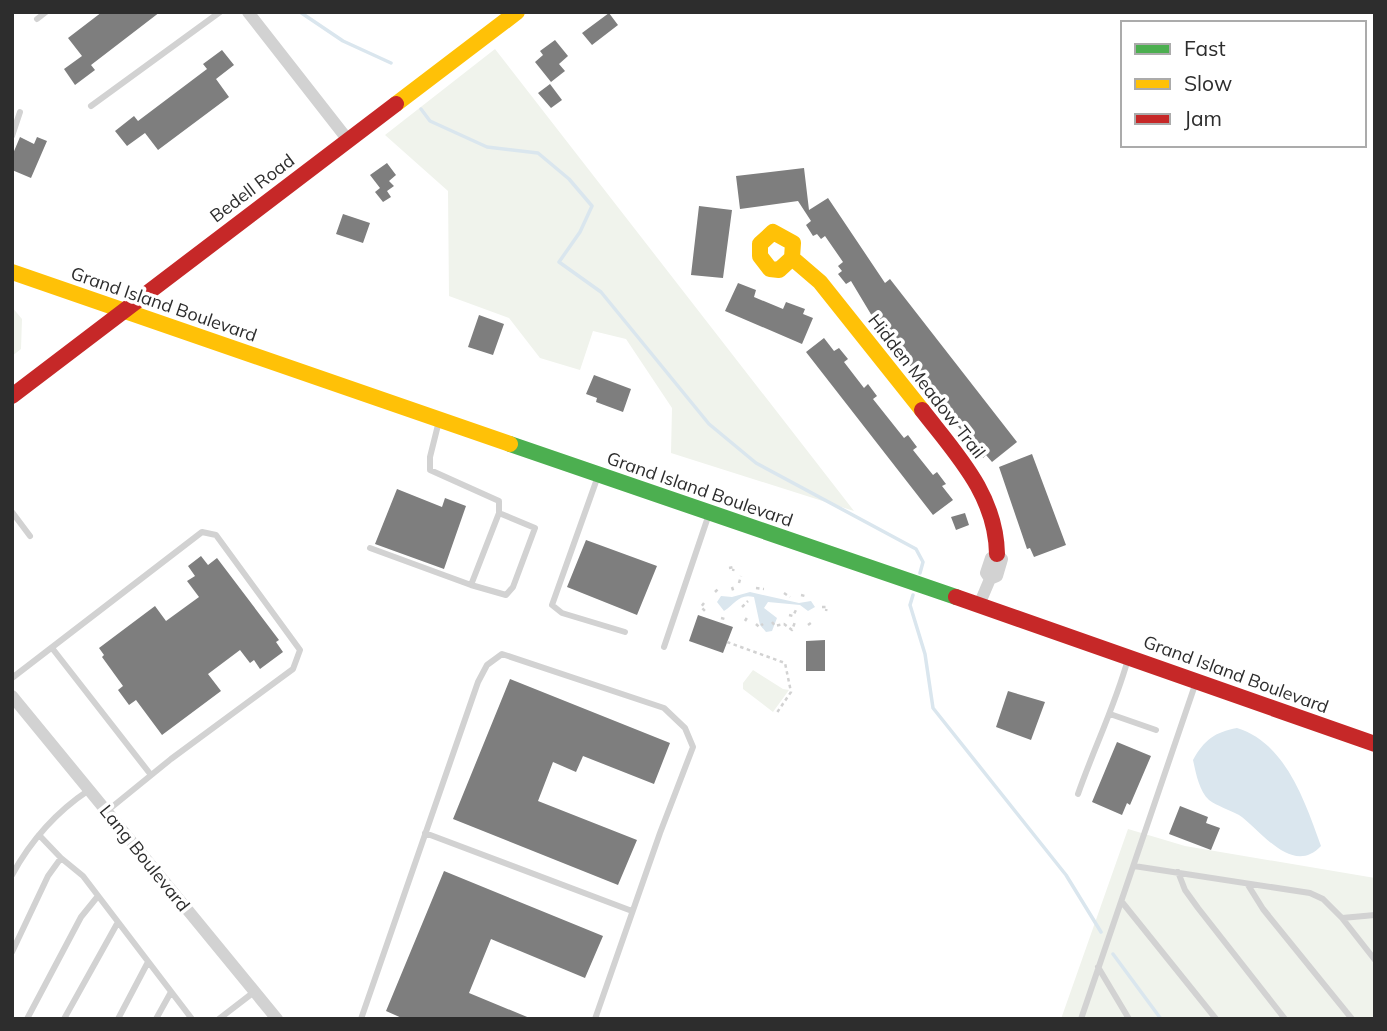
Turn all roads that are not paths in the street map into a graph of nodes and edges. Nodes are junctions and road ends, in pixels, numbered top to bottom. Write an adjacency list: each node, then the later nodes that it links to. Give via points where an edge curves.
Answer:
1 (46, 12): 5 (lane)
2 (220, 12): 6 (lane)
3 (248, 12): 9 (street)
4 (517, 12): 9 (main road, Bedell Road)
5 (37, 19)
6 (91, 106)
7 (20, 112): 8 (lane)
8 (12, 136)
9 (348, 140): 12 (main road, Bedell Road)
10 (792, 258): 21 (main road, Hidden Meadow Trail, via 820,282 979,484 992,509)
11 (12, 272): 12 (main road, Grand Island Boulevard)
12 (122, 310): 13 (main road, Bedell Road); 14 (main road, Grand Island Boulevard)
13 (12, 396)
14 (440, 419): 15 (main road, Grand Island Boulevard); 18 (lane, via 430,470 496,497)
15 (599, 474): 17 (main road, Grand Island Boulevard); 24 (lane, via 552,605)
16 (12, 512): 19 (lane)
17 (709, 512): 23 (main road, Grand Island Boulevard); 25 (lane)
18 (499, 513): 22 (lane); 22 (lane, via 535,528 513,587 499,595)
19 (30, 536)
20 (370, 548): 22 (lane)
21 (997, 554): 23 (street, Hidden Meadow Trail, via 1002,559 997,576 990,579)
22 (471, 585)
23 (979, 605): 27 (main road, Grand Island Boulevard)
24 (625, 632)
25 (664, 647)
26 (52, 648): 28 (lane); 34 (lane); 34 (lane, via 189,539 202,532 216,535 300,650 293,669)
27 (1129, 657): 29 (main road, Grand Island Boulevard); 31 (lane)
28 (12, 678)
29 (1197, 680): 33 (main road, Grand Island Boulevard); 41 (lane)
30 (12, 696): 35 (street, Lang Boulevard)
31 (1110, 714): 32 (lane); 36 (lane)
32 (1156, 730)
33 (1375, 744)
34 (151, 775): 37 (lane)
35 (89, 790): 37 (street, Lang Boulevard); 39 (lane, via 62,808)
36 (1078, 794)
37 (107, 811): 55 (street, Lang Boulevard)
38 (425, 833): 47 (lane); 47 (lane, via 478,682 487,665 502,654 664,708 685,728 693,747); 64 (lane)
39 (39, 835): 40 (lane); 43 (lane)
40 (61, 858): 45 (lane); 51 (lane)
41 (1134, 866): 42 (lane); 46 (lane)
42 (1178, 872): 44 (lane); 69 (lane, via 1185,890)
43 (12, 875)
44 (1248, 885): 49 (lane, via 1310,893); 70 (lane)
45 (98, 896): 50 (lane); 57 (lane, via 81,917)
46 (1122, 902): 54 (lane); 68 (lane)
47 (632, 911): 65 (lane)
48 (1375, 915): 49 (lane)
49 (1342, 918): 52 (lane)
50 (118, 922): 53 (lane); 58 (lane)
51 (12, 952)
52 (1375, 960)
53 (148, 961): 56 (lane); 59 (lane)
54 (1098, 967): 66 (lane); 67 (lane)
55 (255, 991): 62 (lane); 63 (street, Lang Boulevard)
56 (171, 992): 60 (lane); 61 (lane)
57 (27, 1019)
58 (64, 1019)
59 (118, 1019)
60 (156, 1019)
61 (192, 1019)
62 (219, 1019)
63 (277, 1019)
64 (361, 1019)
65 (595, 1019)
66 (1081, 1019)
67 (1129, 1019)
68 (1216, 1019)
69 (1284, 1019)
70 (1352, 1019)

